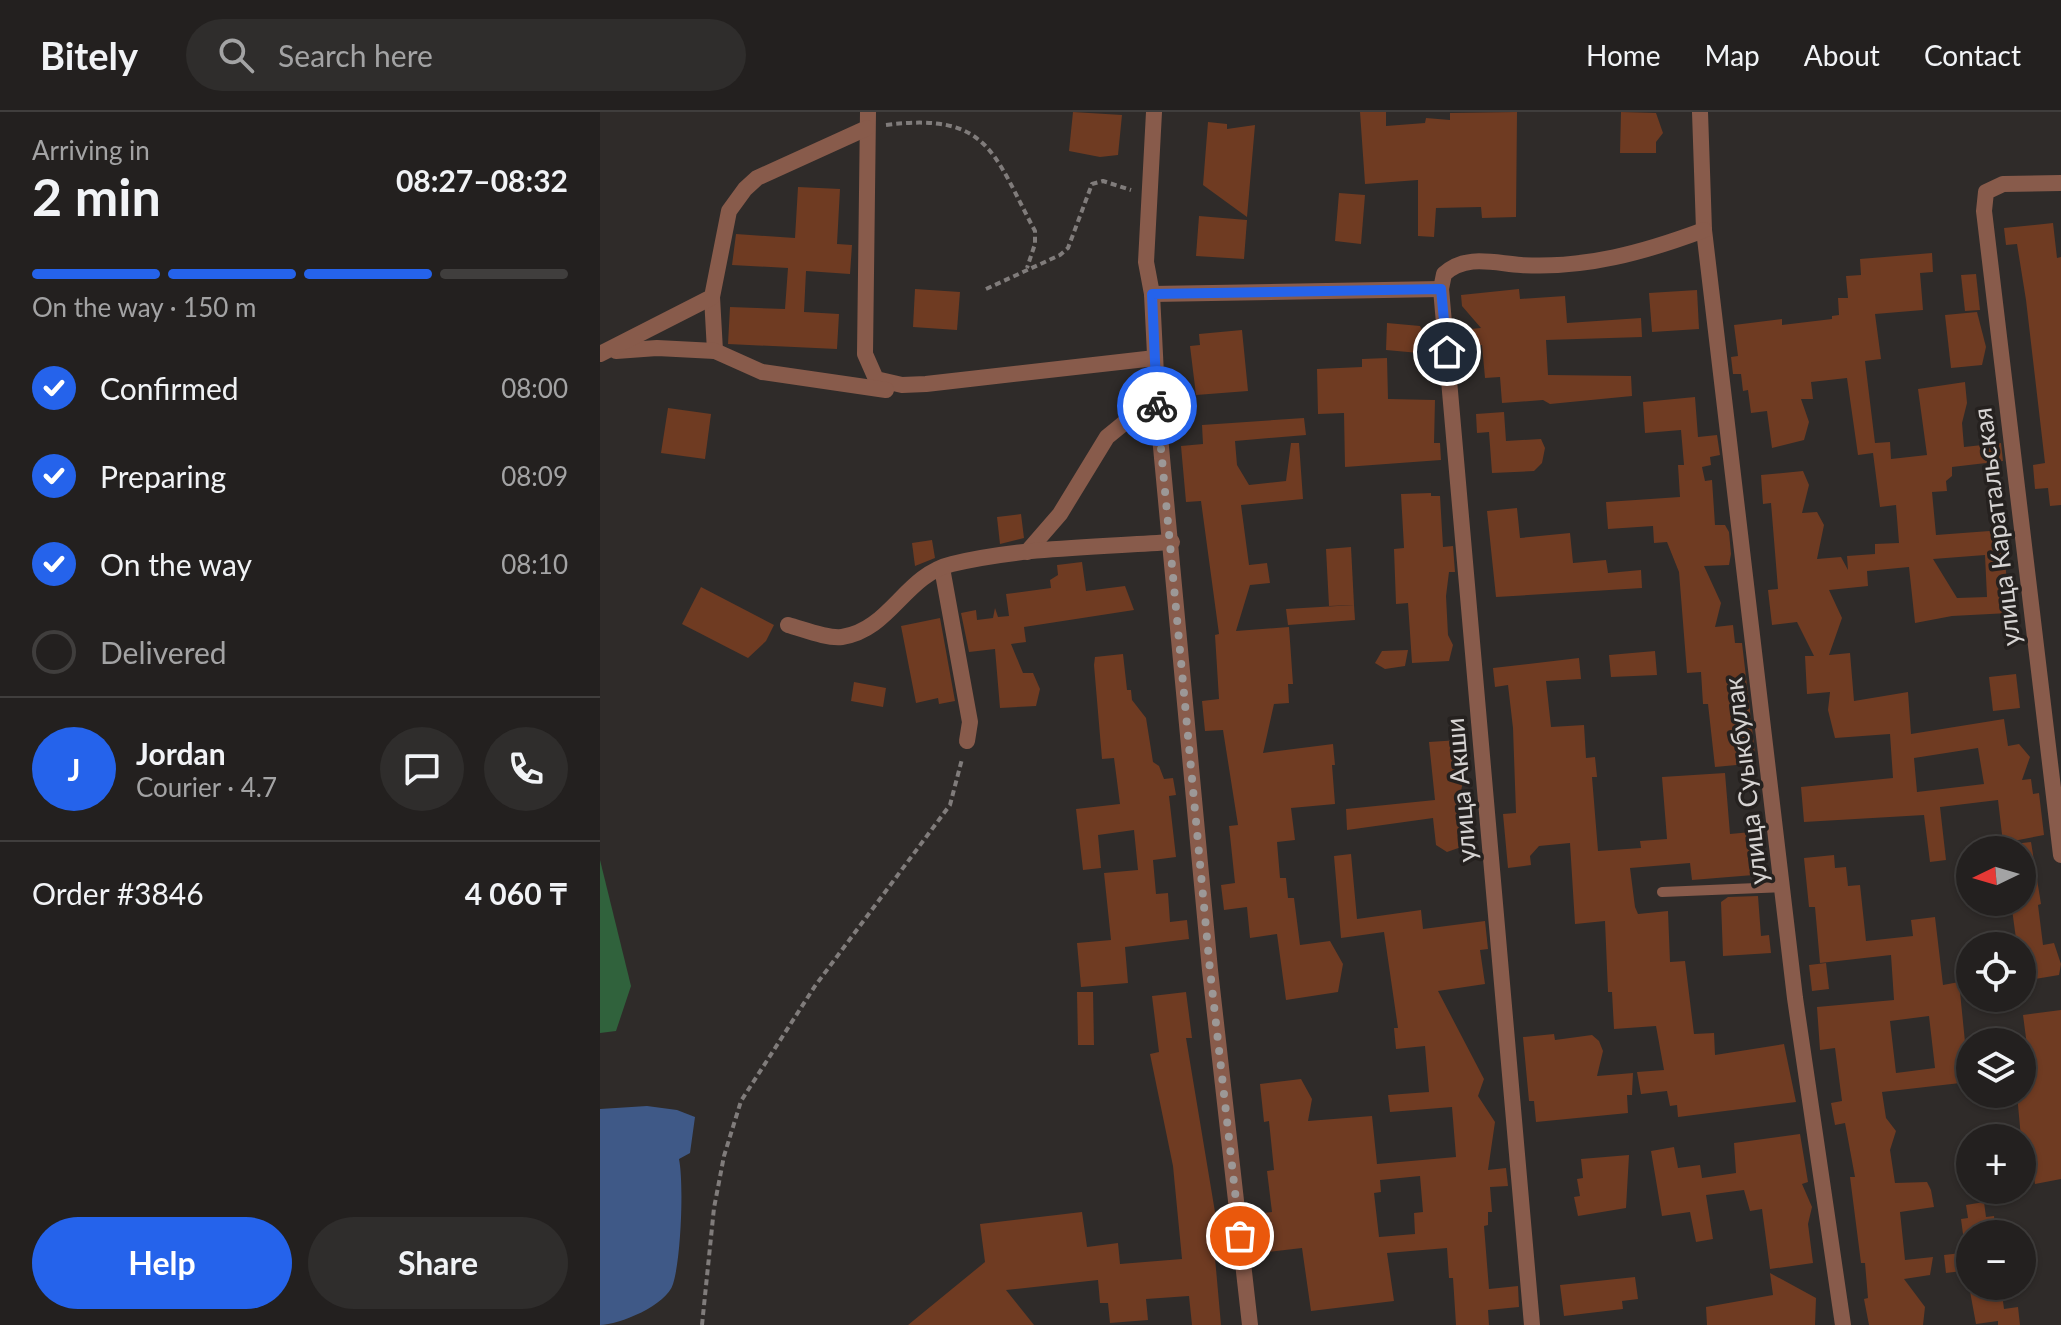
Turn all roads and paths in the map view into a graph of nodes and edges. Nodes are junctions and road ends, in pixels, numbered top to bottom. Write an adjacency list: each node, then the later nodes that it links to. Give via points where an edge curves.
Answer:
1 (1154, 112): 5 (street)
2 (1700, 112): 6 (street, улица Суыкбулак)
3 (868, 120): 7 (path, via 942,123 988,143 1035,231); 11 (street, via 745,189 729,211); 14 (street)
4 (2061, 183): 24 (street, улица Каратальская, via 2003,184 1986,192)
5 (1149, 196): 7 (path, via 1103,181 1092,184 1068,248); 10 (street, via 1146,262)
6 (1704, 230): 9 (street, via 1622,258 1535,266 1463,260 1444,274); 25 (street, улица Суыкбулак)
7 (1027, 268): 8 (path)
8 (986, 289)
9 (1441, 289): 10 (street); 29 (street, улица Акши)
10 (1152, 294): 15 (street)
11 (712, 297): 12 (street); 13 (street)
12 (715, 351): 13 (street, via 657,348); 16 (street, via 762,372)
13 (605, 353)
14 (865, 354): 16 (street); 17 (street, via 876,379)
15 (1155, 358): 17 (street); 18 (street)
16 (861, 384): 17 (street, via 885,390)
17 (902, 385)
18 (1158, 415): 19 (street); 20 (street, via 1134,415 1107,437 1060,514)
19 (1172, 542): 20 (street); 28 (street, via 1210,970)
20 (1027, 552): 21 (street)
21 (942, 568): 22 (street, via 911,584 876,624 841,637); 23 (street, via 970,722)
22 (788, 625)
23 (967, 741): 27 (path, via 950,805 815,986 741,1101 714,1208)
24 (2061, 855)
25 (1783, 887): 26 (lane); 30 (street, улица Суыкбулак)
26 (1662, 892)
27 (702, 1325)
28 (1250, 1325)
29 (1532, 1325)
30 (1843, 1325)

